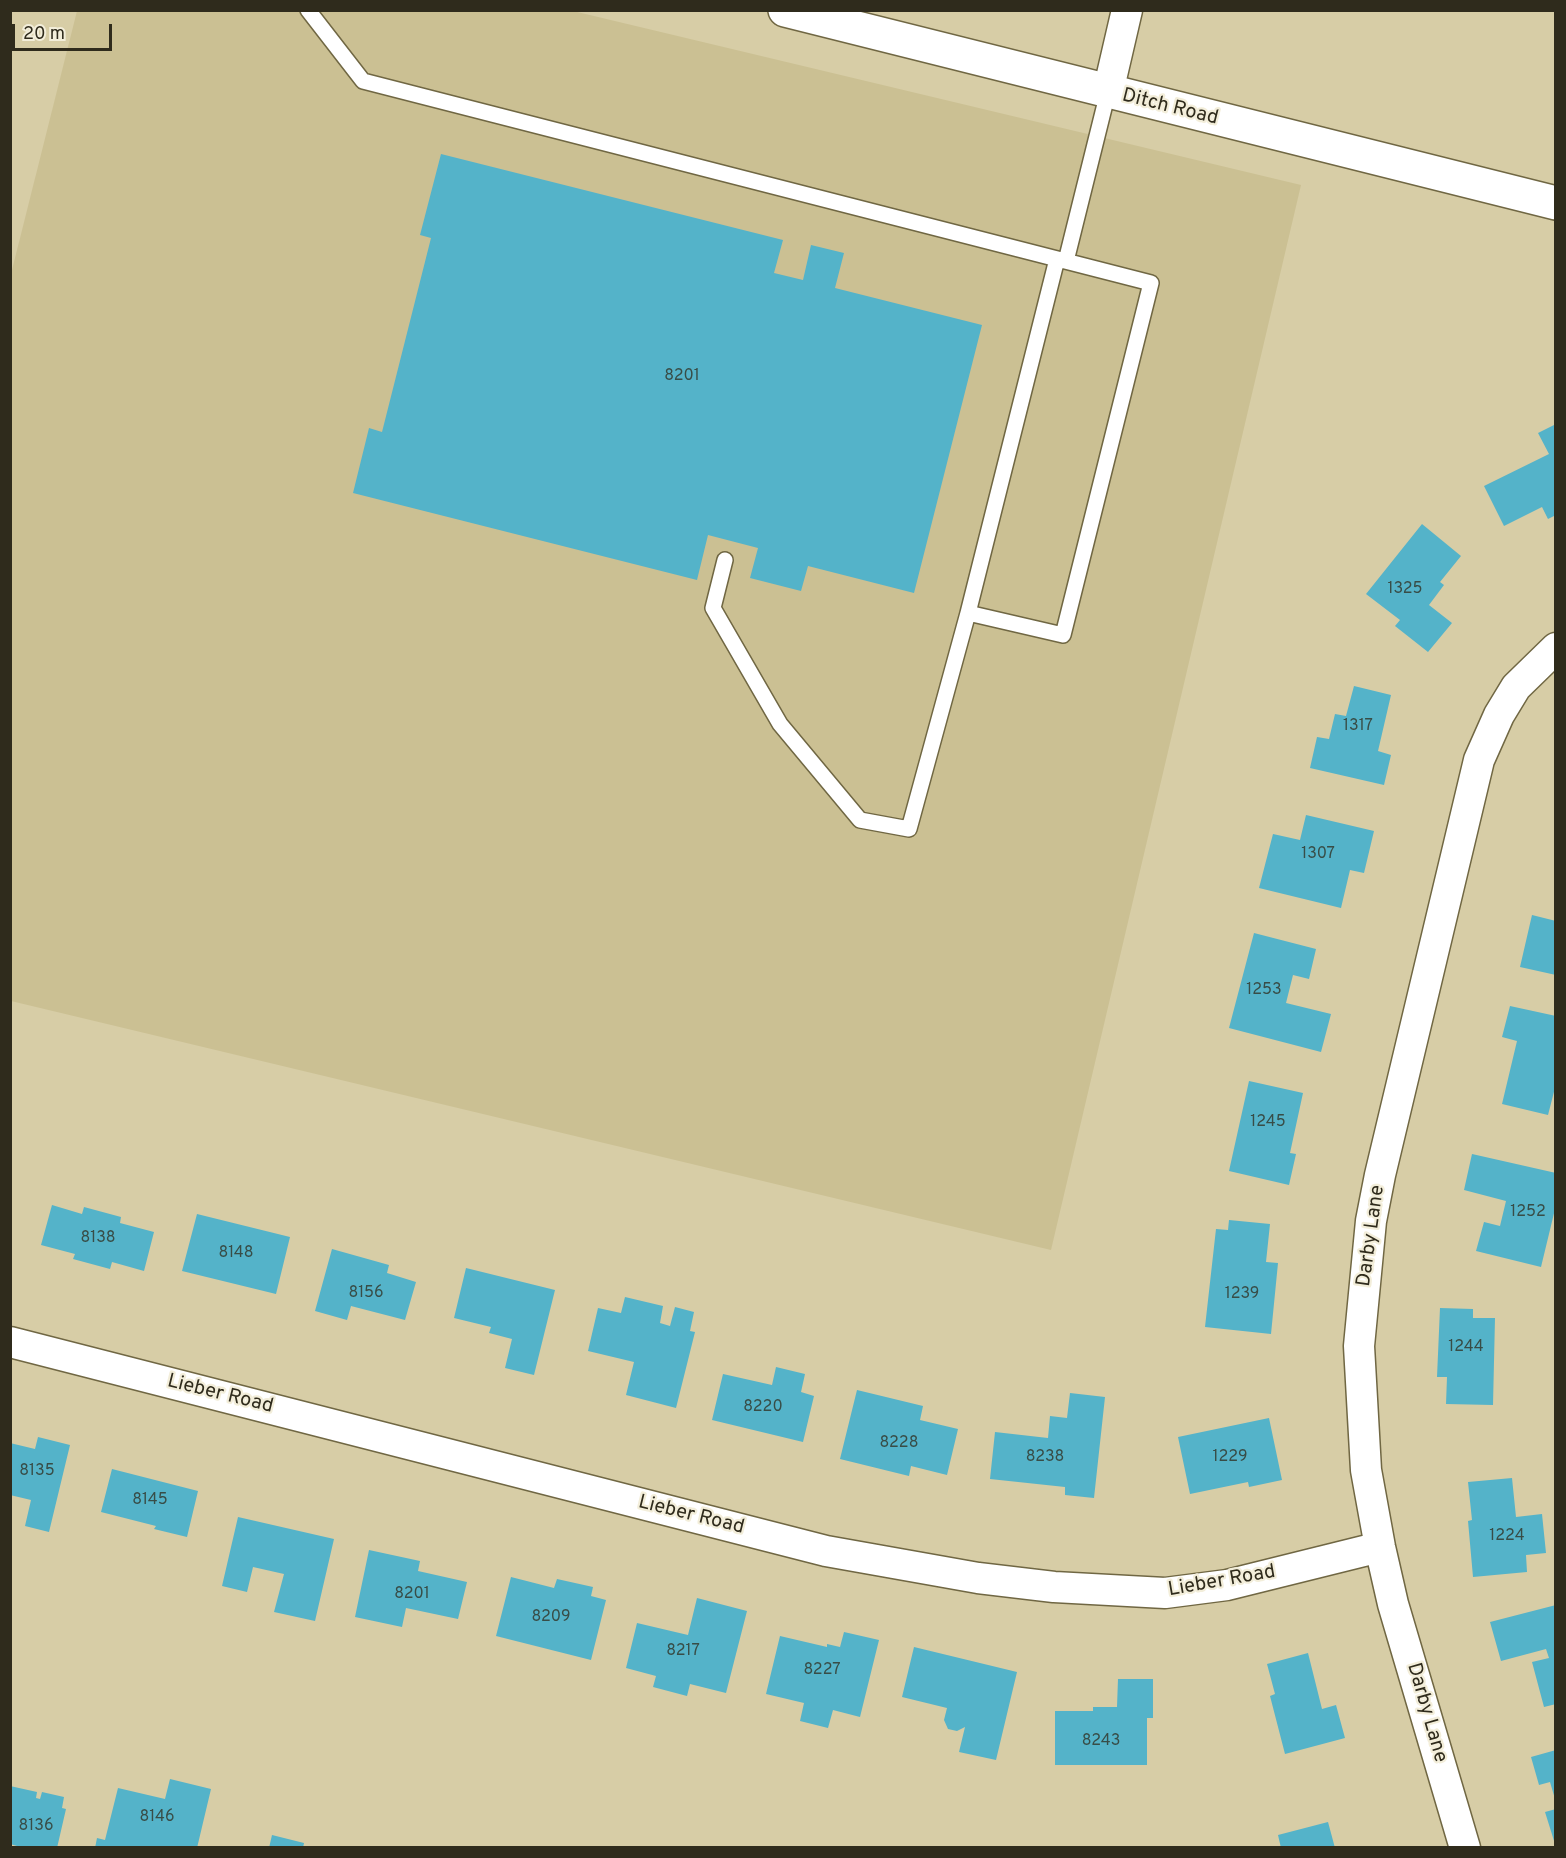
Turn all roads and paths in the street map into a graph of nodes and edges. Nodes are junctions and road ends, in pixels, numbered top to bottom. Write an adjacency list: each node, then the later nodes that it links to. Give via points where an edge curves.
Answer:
1 (308, 10): 6 (lane, via 363,81)
2 (785, 10): 4 (main road, Ditch Road)
3 (1128, 10): 4 (street)
4 (1108, 92): 5 (main road, Ditch Road); 6 (lane)
5 (1556, 203)
6 (1062, 260): 8 (lane); 8 (lane, via 1150,283 1063,635)
7 (725, 560): 8 (lane, via 713,608 780,724 860,820 909,829)
8 (968, 613)
9 (1556, 648): 11 (street, Darby Lane, via 1516,687 1479,760 1371,1221 1359,1377 1366,1470)
10 (10, 1342): 11 (street, Lieber Road, via 826,1551 978,1578 1077,1589 1165,1593 1227,1585)
11 (1380, 1547): 12 (street, Darby Lane)
12 (1465, 1848)

